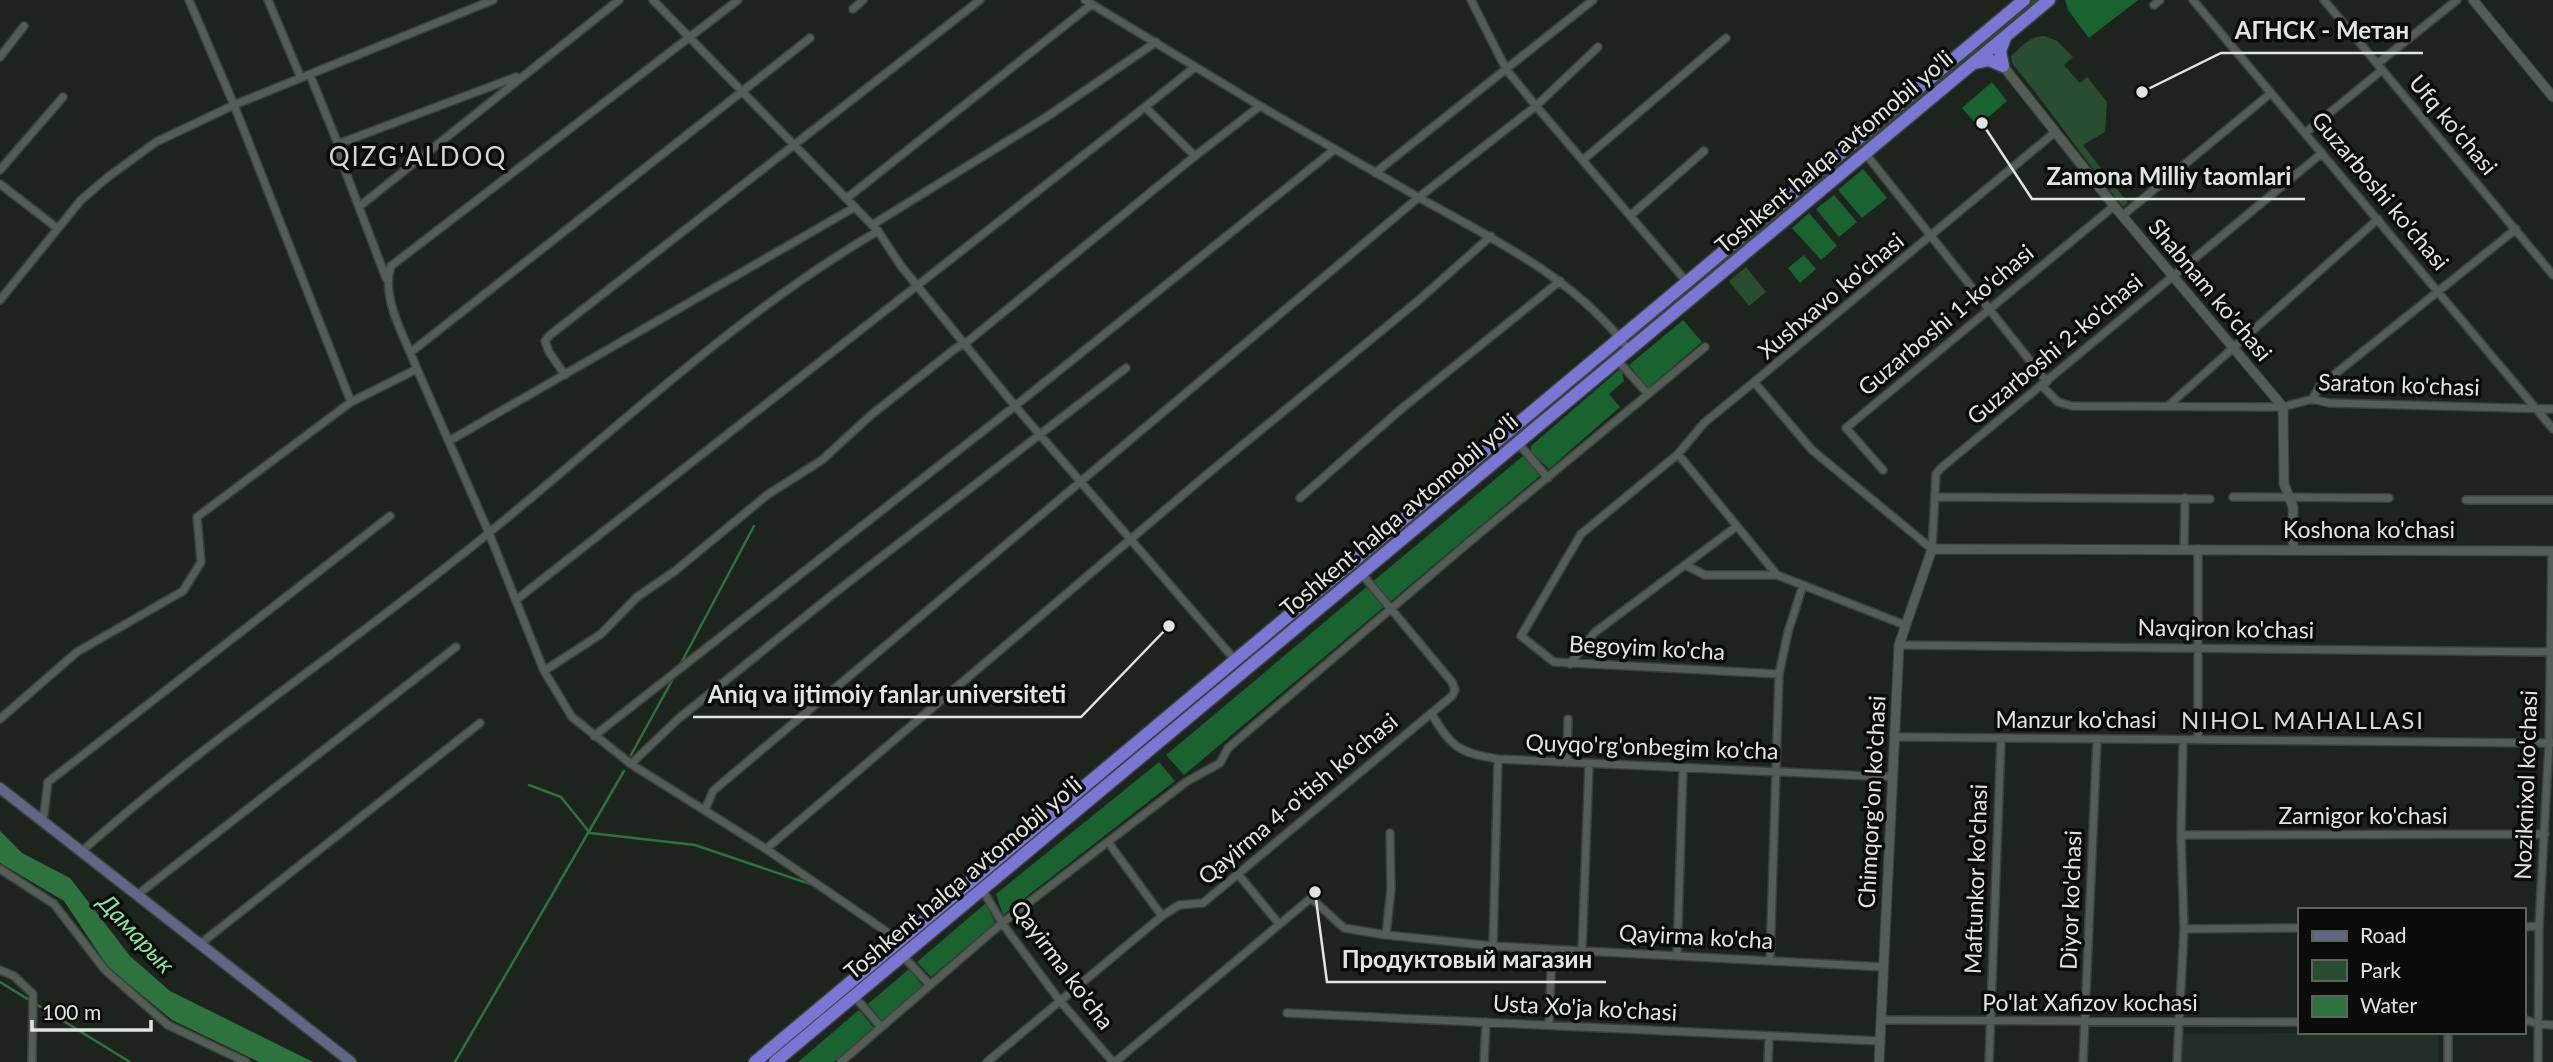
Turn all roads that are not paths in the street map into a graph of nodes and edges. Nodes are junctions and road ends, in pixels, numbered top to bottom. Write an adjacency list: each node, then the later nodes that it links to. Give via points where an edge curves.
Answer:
1 (188, 0): 39 (street)
2 (268, 0): 34 (street)
3 (493, 0): 32 (street)
4 (619, 0): 33 (street)
5 (653, 0): 21 (street)
6 (738, 0): 21 (street)
7 (863, 0): 18 (street)
8 (980, 0): 46 (street)
9 (1471, 0): 31 (street)
10 (1593, 0): 31 (street)
11 (2024, 0): 47 (highway, Toshkent halqa avtomobil yo'li)
12 (2049, 0): 20 (highway, Toshkent halqa avtomobil yo'li)
13 (2193, 0): 36 (street, Guzarboshi ko'chasi)
14 (2324, 0): 30 (street, Ufq ko'chasi)
15 (2457, 0): 30 (street)
16 (2473, 0): 38 (street)
17 (1088, 2): 24 (street); 58 (street)
18 (853, 9)
19 (24, 26): 26 (street)
20 (2006, 36): 27 (highway, Toshkent halqa avtomobil yo'li); 28 (highway, via 2000,51)
21 (690, 37): 35 (street); 72 (street, via 391,266)
22 (810, 38): 35 (street)
23 (1726, 38): 53 (street)
24 (1156, 42): 29 (street); 66 (street)
25 (1598, 47): 41 (street)
26 (0, 57)
27 (1974, 63): 28 (highway, via 1989,60); 52 (highway, Toshkent halqa avtomobil yo'li)
28 (2003, 65): 43 (street, Shabnam ko'chasi)
29 (1195, 66): 40 (street); 42 (street)
30 (2380, 67): 44 (street); 67 (street, Ufq ko'chasi)
31 (1506, 69): 41 (street); 55 (street)
32 (310, 75): 34 (street); 45 (street)
33 (523, 75): 45 (street); 59 (street)
34 (301, 78): 39 (street)
35 (742, 90): 46 (street); 84 (street)
36 (2271, 93): 44 (street, Guzarboshi ko'chasi); 63 (street)
37 (63, 97): 54 (street)
38 (2553, 97)
39 (234, 105): 65 (street, via 156,142 108,177); 93 (street)
40 (1260, 106): 48 (street); 51 (street)
41 (1536, 106): 53 (street); 57 (street)
42 (1145, 107): 51 (street); 75 (street)
43 (2054, 133): 60 (street, Shabnam ko'chasi); 69 (street, Xushxavo ko'chasi)
44 (2305, 133): 50 (street, Guzarboshi ko'chasi)
45 (338, 144): 59 (street)
46 (795, 145): 58 (street); 88 (street, via 550,334 546,347)
47 (1847, 148): 52 (highway); 74 (highway, Toshkent halqa avtomobil yo'li)
48 (1335, 149): 55 (street); 95 (street)
49 (1704, 151): 62 (street)
50 (2322, 153): 64 (street, Guzarboshi ko'chasi); 71 (street, Guzarboshi 2-ko'chasi)
51 (1195, 156): 80 (street)
52 (1861, 157): 69 (street, Saraton ko'chasi, via 1895,188); 83 (highway, Toshkent halqa avtomobil yo'li)
53 (1583, 160): 62 (street)
54 (0, 170)
55 (1375, 173): 57 (street)
56 (0, 184): 65 (street)
57 (1419, 197): 68 (street); 106 (street)
58 (846, 198): 61 (street)
59 (360, 206): 72 (street)
60 (2114, 206): 63 (street, Shabnam ko'chasi); 78 (street, Guzarboshi 1-ko'chasi)
61 (855, 207): 66 (street); 88 (street)
62 (1630, 216): 74 (street)
63 (2122, 216): 71 (street, Shabnam ko'chasi)
64 (2378, 219): 76 (street, Guzarboshi ko'chasi); 81 (street)
65 (57, 228): 77 (street)
66 (875, 228): 75 (street); 118 (street, via 719,342)
67 (2516, 229): 70 (street, Ufq ko'chasi); 76 (street)
68 (1491, 236): 73 (street); 119 (street)
69 (1930, 238): 78 (street, Saraton ko'chasi); 89 (street, Xushxavo ko'chasi)
70 (2553, 275)
71 (2173, 276): 81 (street, Shabnam ko'chasi); 90 (street, Guzarboshi 2-ko'chasi)
72 (387, 278): 84 (street, via 388,293)
73 (1560, 281): 79 (street); 110 (street)
74 (1686, 281): 79 (highway, Toshkent halqa avtomobil yo'li)
75 (918, 286): 80 (street); 129 (street)
76 (2438, 290): 92 (street, via 2320,386); 97 (street, Guzarboshi ko'chasi)
77 (0, 300)
78 (1988, 311): 90 (street, Saraton ko'chasi); 104 (street, Guzarboshi 1-ko'chasi, via 1846,428)
79 (1620, 338): 83 (street); 136 (highway, Toshkent halqa avtomobil yo'li)
80 (967, 342): 95 (street); 138 (street, via 822,460 767,495 675,572 637,597 600,634)
81 (2233, 346): 94 (street); 96 (street, Shabnam ko'chasi)
82 (1705, 347): 91 (street)
83 (1629, 351): 85 (highway, Toshkent halqa avtomobil yo'li)
84 (411, 352): 87 (street)
85 (1617, 360): 91 (street); 102 (highway, Toshkent halqa avtomobil yo'li)
86 (1126, 368): 100 (street)
87 (417, 369): 93 (street); 101 (street)
88 (565, 375): 101 (street)
89 (1754, 382): 103 (street, via 1704,423); 121 (street, Xushxavo ko'chasi, via 1812,450)
90 (2045, 384): 94 (street, Saraton ko'chasi, via 2063,405); 107 (street, Guzarboshi 2-ko'chasi, via 1941,468 1936,474)
91 (1648, 394): 105 (street)
92 (2312, 399): 96 (street, Saraton ko'chasi); 97 (street, Saraton ko'chasi)
93 (351, 402): 141 (street, via 197,517 201,562 183,591 76,652)
94 (2169, 405): 96 (street, Saraton ko'chasi)
95 (1016, 406): 100 (street); 144 (street)
96 (2283, 407): 109 (street, via 2284,484)
97 (2536, 409): 98 (street, Saraton ko'chasi); 99 (street)
98 (2553, 409)
99 (2553, 429)
100 (1039, 432): 106 (street); 153 (street, via 678,719)
101 (449, 441): 118 (street)
102 (1518, 443): 105 (street); 126 (highway, Toshkent halqa avtomobil yo'li)
103 (1678, 454): 117 (street); 137 (street, Begoyim ko'cha, via 1581,534 1521,636 1554,662)
104 (1883, 470)
105 (1548, 478): 130 (street)
106 (1083, 483): 119 (street); 159 (street, via 713,791)
107 (1935, 497): 111 (street); 121 (street, Guzarboshi 2-ko'chasi)
108 (2233, 497): 109 (street)
109 (2289, 497): 112 (street); 123 (street)
110 (1300, 498)
111 (2185, 498): 113 (street); 120 (street)
112 (2389, 498)
113 (2210, 499)
114 (2466, 499): 115 (street)
115 (2553, 500)
116 (390, 516): 160 (street, via 48,782)
117 (1737, 526): 125 (street); 127 (street)
118 (489, 533): 129 (street); 166 (street)
119 (1133, 539): 136 (street); 165 (street)
120 (2184, 548): 121 (street, Koshona ko'chasi); 122 (street, Koshona ko'chasi)
121 (1932, 549): 131 (street, Chimqorg'on ko'chasi)
122 (2198, 549): 123 (street, Koshona ko'chasi); 134 (street)
123 (2293, 549): 124 (street, Koshona ko'chasi)
124 (2552, 551): 135 (street, Noziknixol ko'chasi)
125 (1687, 566): 127 (street, via 1705,575); 137 (street, via 1594,633)
126 (1362, 573): 130 (street); 169 (highway, Toshkent halqa avtomobil yo'li)
127 (1777, 575): 128 (street)
128 (1803, 585): 131 (street); 139 (street)
129 (516, 600): 138 (street)
130 (1393, 608): 140 (street, Qayirma 4-o'tish ko'chasi, via 1452,682 1452,696); 164 (street, via 1228,748 1220,763 1186,782)
131 (1905, 625): 132 (street, Chimqorg'on ko'chasi)
132 (1899, 645): 134 (street, Navqiron ko'chasi); 145 (street, Chimqorg'on ko'chasi)
133 (456, 647): 171 (street)
134 (2198, 648): 135 (street, Navqiron ko'chasi); 149 (street)
135 (2552, 652): 150 (street, Noziknixol ko'chasi)
136 (1235, 660): 170 (highway, Toshkent halqa avtomobil yo'li)
137 (1570, 664): 139 (street, Begoyim ko'cha)
138 (544, 671): 144 (street, via 572,717)
139 (1779, 674): 156 (street)
140 (1431, 713): 151 (street, Quyqo'rg'onbegim ko'cha, via 1457,749); 168 (street, Qayirma 4-o'tish ko'chasi)
141 (0, 719)
142 (1567, 719): 152 (street)
143 (480, 723): 182 (street)
144 (594, 736): 153 (street)
145 (1894, 737): 146 (street, Manzur ko'chasi); 157 (street, Chimqorg'on ko'chasi)
146 (2001, 739): 147 (street, Manzur ko'chasi); 197 (street, Maftunkor ko'chasi)
147 (2097, 739): 148 (street, Manzur ko'chasi); 200 (street, Diyor ko'chasi)
148 (2183, 740): 149 (street, Manzur ko'chasi); 163 (street)
149 (2198, 740): 150 (street, Manzur ko'chasi)
150 (2551, 743): 162 (street, Noziknixol ko'chasi)
151 (1498, 760): 152 (street, Quyqo'rg'onbegim ko'cha); 183 (street)
152 (1567, 763): 154 (street, Quyqo'rg'onbegim ko'cha)
153 (631, 764): 159 (street)
154 (1589, 764): 155 (street, Quyqo'rg'onbegim ko'cha); 185 (street)
155 (1683, 768): 156 (street, Quyqo'rg'onbegim ko'cha); 187 (street)
156 (1775, 771): 157 (street, Quyqo'rg'onbegim ko'cha); 188 (street)
157 (1891, 777): 189 (street, Chimqorg'on ko'chasi)
158 (0, 788): 160 (main road)
159 (705, 810): 165 (street)
160 (43, 821): 166 (main road)
161 (1390, 834): 180 (street)
162 (2545, 834): 163 (street, Zarnigor ko'chasi); 177 (street, Noziknixol ko'chasi)
163 (2181, 835): 179 (street)
164 (1108, 842): 173 (street); 174 (street)
165 (766, 849): 181 (street)
166 (82, 851): 171 (main road)
167 (0, 869): 210 (street, via 54,904 105,970 169,1025)
168 (1238, 874): 173 (street, Qayirma 4-o'tish ko'chasi, via 1203,903 1175,907); 175 (street)
169 (982, 889): 172 (highway, Toshkent halqa avtomobil yo'li); 174 (street, Qayirma ko'cha)
170 (959, 891): 172 (highway); 181 (highway, Toshkent halqa avtomobil yo'li)
171 (137, 895): 182 (main road)
172 (968, 901): 186 (highway, Toshkent halqa avtomobil yo'li)
173 (1162, 916): 193 (street, Qayirma 4-o'tish ko'chasi)
174 (1002, 923): 191 (street); 193 (street, Qayirma ko'cha)
175 (1279, 924): 180 (street, Qayirma ko'cha, via 1311,898 1344,928); 216 (street)
176 (2525, 926): 177 (street)
177 (2539, 926): 203 (street, Noziknixol ko'chasi)
178 (2298, 928): 179 (street)
179 (2184, 929): 202 (street)
180 (1387, 935): 183 (street, Qayirma ko'cha)
181 (897, 943): 212 (highway, Toshkent halqa avtomobil yo'li)
182 (200, 944): 211 (main road)
183 (1493, 946): 184 (street, Qayirma ko'cha)
184 (1552, 950): 185 (street, Qayirma ko'cha); 201 (street)
185 (1582, 951): 187 (street, Qayirma ko'cha)
186 (903, 956): 191 (street); 192 (highway, Toshkent halqa avtomobil yo'li)
187 (1676, 956): 188 (street, Qayirma ko'cha)
188 (1770, 960): 189 (street, Qayirma ko'cha)
189 (1883, 967): 195 (street, Chimqorg'on ko'chasi)
190 (0, 970): 209 (street, via 14,976 33,1001)
191 (930, 985): 205 (street)
192 (854, 996): 205 (street); 213 (highway, Toshkent halqa avtomobil yo'li)
193 (1060, 1001): 215 (street, Qayirma 4-o'tish ko'chasi); 216 (street, Qayirma ko'cha)
194 (1287, 1013): 198 (street, Usta Xo'ja ko'chasi)
195 (1881, 1020): 197 (street, Po'lat Xafizov kochasi); 208 (street, Chimqorg'on ko'chasi)
196 (2525, 1020): 203 (street)
197 (1990, 1021): 200 (street, Po'lat Xafizov kochasi); 220 (street, Maftunkor ko'chasi)
198 (1486, 1022): 201 (street, Usta Xo'ja ko'chasi); 217 (street)
199 (2298, 1022): 202 (street, Po'lat Xafizov kochasi)
200 (2085, 1023): 202 (street, Po'lat Xafizov kochasi); 221 (street, Diyor ko'chasi)
201 (1549, 1024): 207 (street, Usta Xo'ja ko'chasi)
202 (2179, 1024): 222 (street)
203 (2538, 1024): 204 (street); 224 (street, Noziknixol ko'chasi)
204 (2553, 1025)
205 (881, 1027): 214 (street)
206 (2448, 1034): 223 (street)
207 (1769, 1036): 208 (street, Usta Xo'ja ko'chasi); 218 (street)
208 (1880, 1041): 219 (street, Chimqorg'on ko'chasi)
209 (32, 1062)
210 (246, 1062)
211 (351, 1062)
212 (755, 1062)
213 (775, 1062)
214 (841, 1062)
215 (987, 1062)
216 (1114, 1062)
217 (1484, 1062)
218 (1768, 1062)
219 (1879, 1062)
220 (1989, 1062)
221 (2083, 1062)
222 (2177, 1062)
223 (2448, 1062)
224 (2538, 1062)

